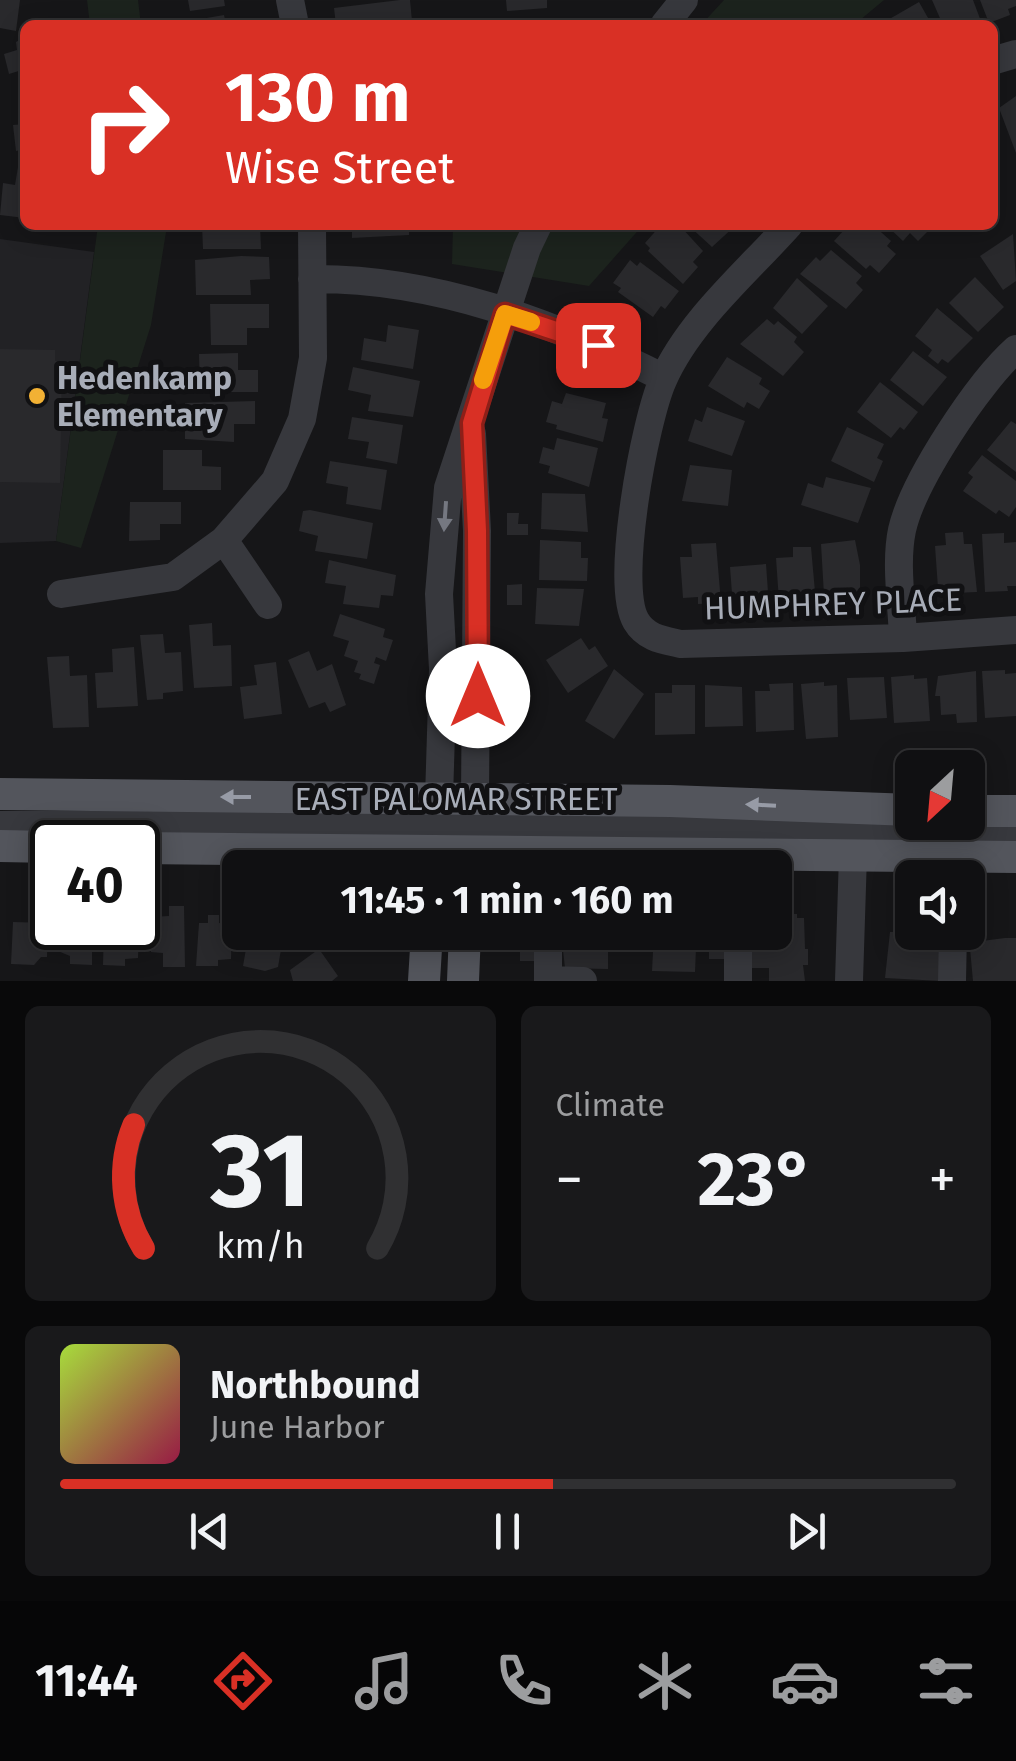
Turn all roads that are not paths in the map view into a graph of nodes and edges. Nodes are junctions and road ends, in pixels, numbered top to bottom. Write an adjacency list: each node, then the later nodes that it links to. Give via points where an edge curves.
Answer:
1 (684, 0): 2 (street)
2 (668, 20)
3 (312, 230): 6 (street)
4 (536, 230): 7 (street)
5 (785, 230): 9 (street, via 700,324)
6 (312, 278): 7 (street, via 428,287); 11 (street, via 313,358 302,419 275,481)
7 (505, 314): 9 (street, via 598,345); 10 (street)
8 (1016, 349): 15 (street, via 962,416 907,514 901,534)
9 (664, 378): 15 (street, HUMPHREY PLACE, via 642,443 629,557 634,619 652,638 682,644)
10 (472, 423): 21 (street, one-way to 21, via 448,488); 22 (street)
11 (224, 540): 12 (street, via 173,577); 13 (street)
12 (61, 594)
13 (268, 605)
14 (1016, 630): 15 (street, HUMPHREY PLACE)
15 (903, 638)
16 (0, 794): 21 (main road, EAST PALOMAR STREET, one-way to 16)
17 (895, 811): 22 (main road, EAST PALOMAR STREET, one-way to 22)
18 (985, 811): 19 (main road)
19 (1016, 812)
20 (0, 825): 21 (street)
21 (434, 835): 22 (main road, EAST PALOMAR STREET); 22 (main road, EAST PALOMAR STREET); 26 (main road, EAST PALOMAR STREET)
22 (472, 835): 23 (street); 27 (main road, EAST PALOMAR STREET)
23 (1016, 835)
24 (0, 846): 25 (main road)
25 (30, 847)
26 (160, 847)
27 (853, 855): 28 (main road, EAST PALOMAR STREET); 39 (street)
28 (1016, 857)
29 (426, 950): 34 (main road)
30 (464, 950): 35 (main road)
31 (548, 950): 36 (street)
32 (738, 950): 38 (street)
33 (953, 950): 40 (street)
34 (424, 981)
35 (463, 981)
36 (548, 981): 37 (street)
37 (583, 981)
38 (738, 981)
39 (850, 981)
40 (952, 981)

